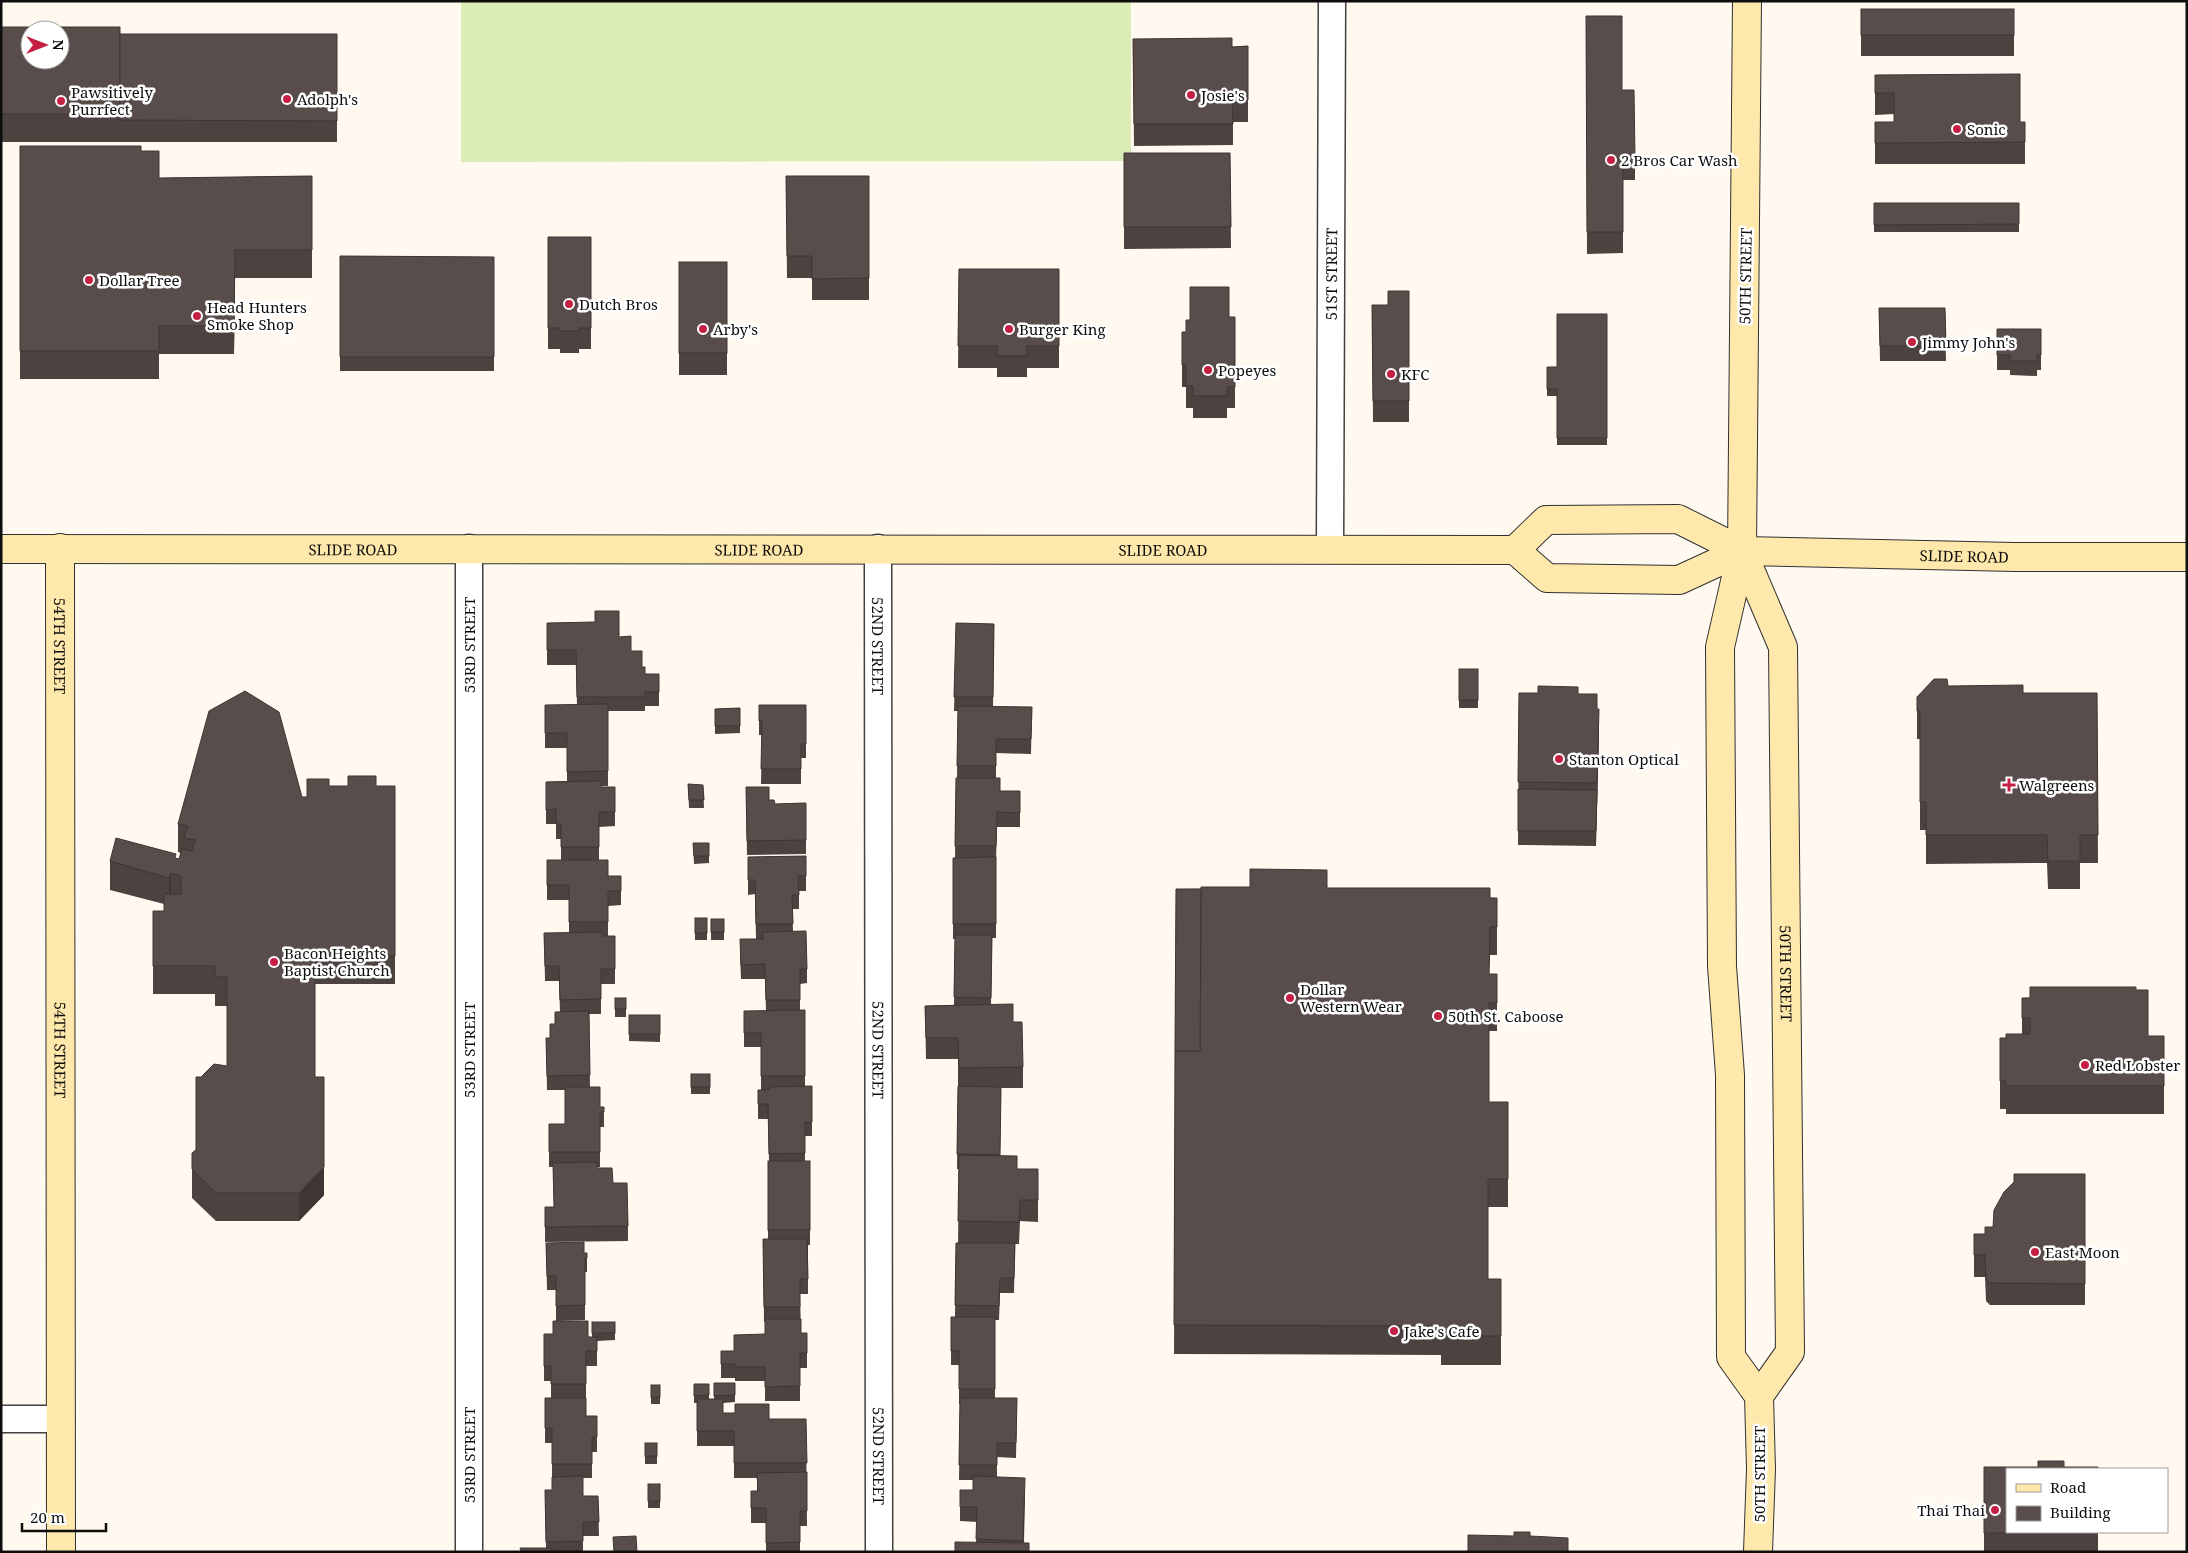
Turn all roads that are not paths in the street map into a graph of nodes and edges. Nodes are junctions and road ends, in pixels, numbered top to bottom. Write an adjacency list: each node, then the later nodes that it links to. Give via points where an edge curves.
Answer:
1 (1332, 1): 6 (street, 51ST STREET)
2 (1747, 1): 9 (main road, 50TH STREET)
3 (60, 548): 4 (main road, SLIDE ROAD); 7 (main road, SLIDE ROAD); 13 (main road, 54TH STREET)
4 (469, 548): 5 (main road, SLIDE ROAD); 15 (street, 53RD STREET)
5 (878, 548): 6 (main road, SLIDE ROAD); 16 (street, 52ND STREET)
6 (1330, 548): 8 (main road, SLIDE ROAD)
7 (1, 549)
8 (1515, 550): 9 (main road, SLIDE ROAD, via 1547,578 1679,580); 9 (main road, SLIDE ROAD, via 1546,520 1678,518)
9 (1742, 551): 10 (main road, SLIDE ROAD); 11 (main road, 50TH STREET, via 1720,647 1722,966 1730,1075 1731,1357); 11 (main road, 50TH STREET, via 1783,647 1790,1352)
10 (2187, 557)
11 (1759, 1396): 17 (main road, 50TH STREET)
12 (1, 1419): 13 (street)
13 (61, 1419): 14 (main road, 54TH STREET)
14 (61, 1552)
15 (469, 1552)
16 (879, 1552)
17 (1758, 1552)

